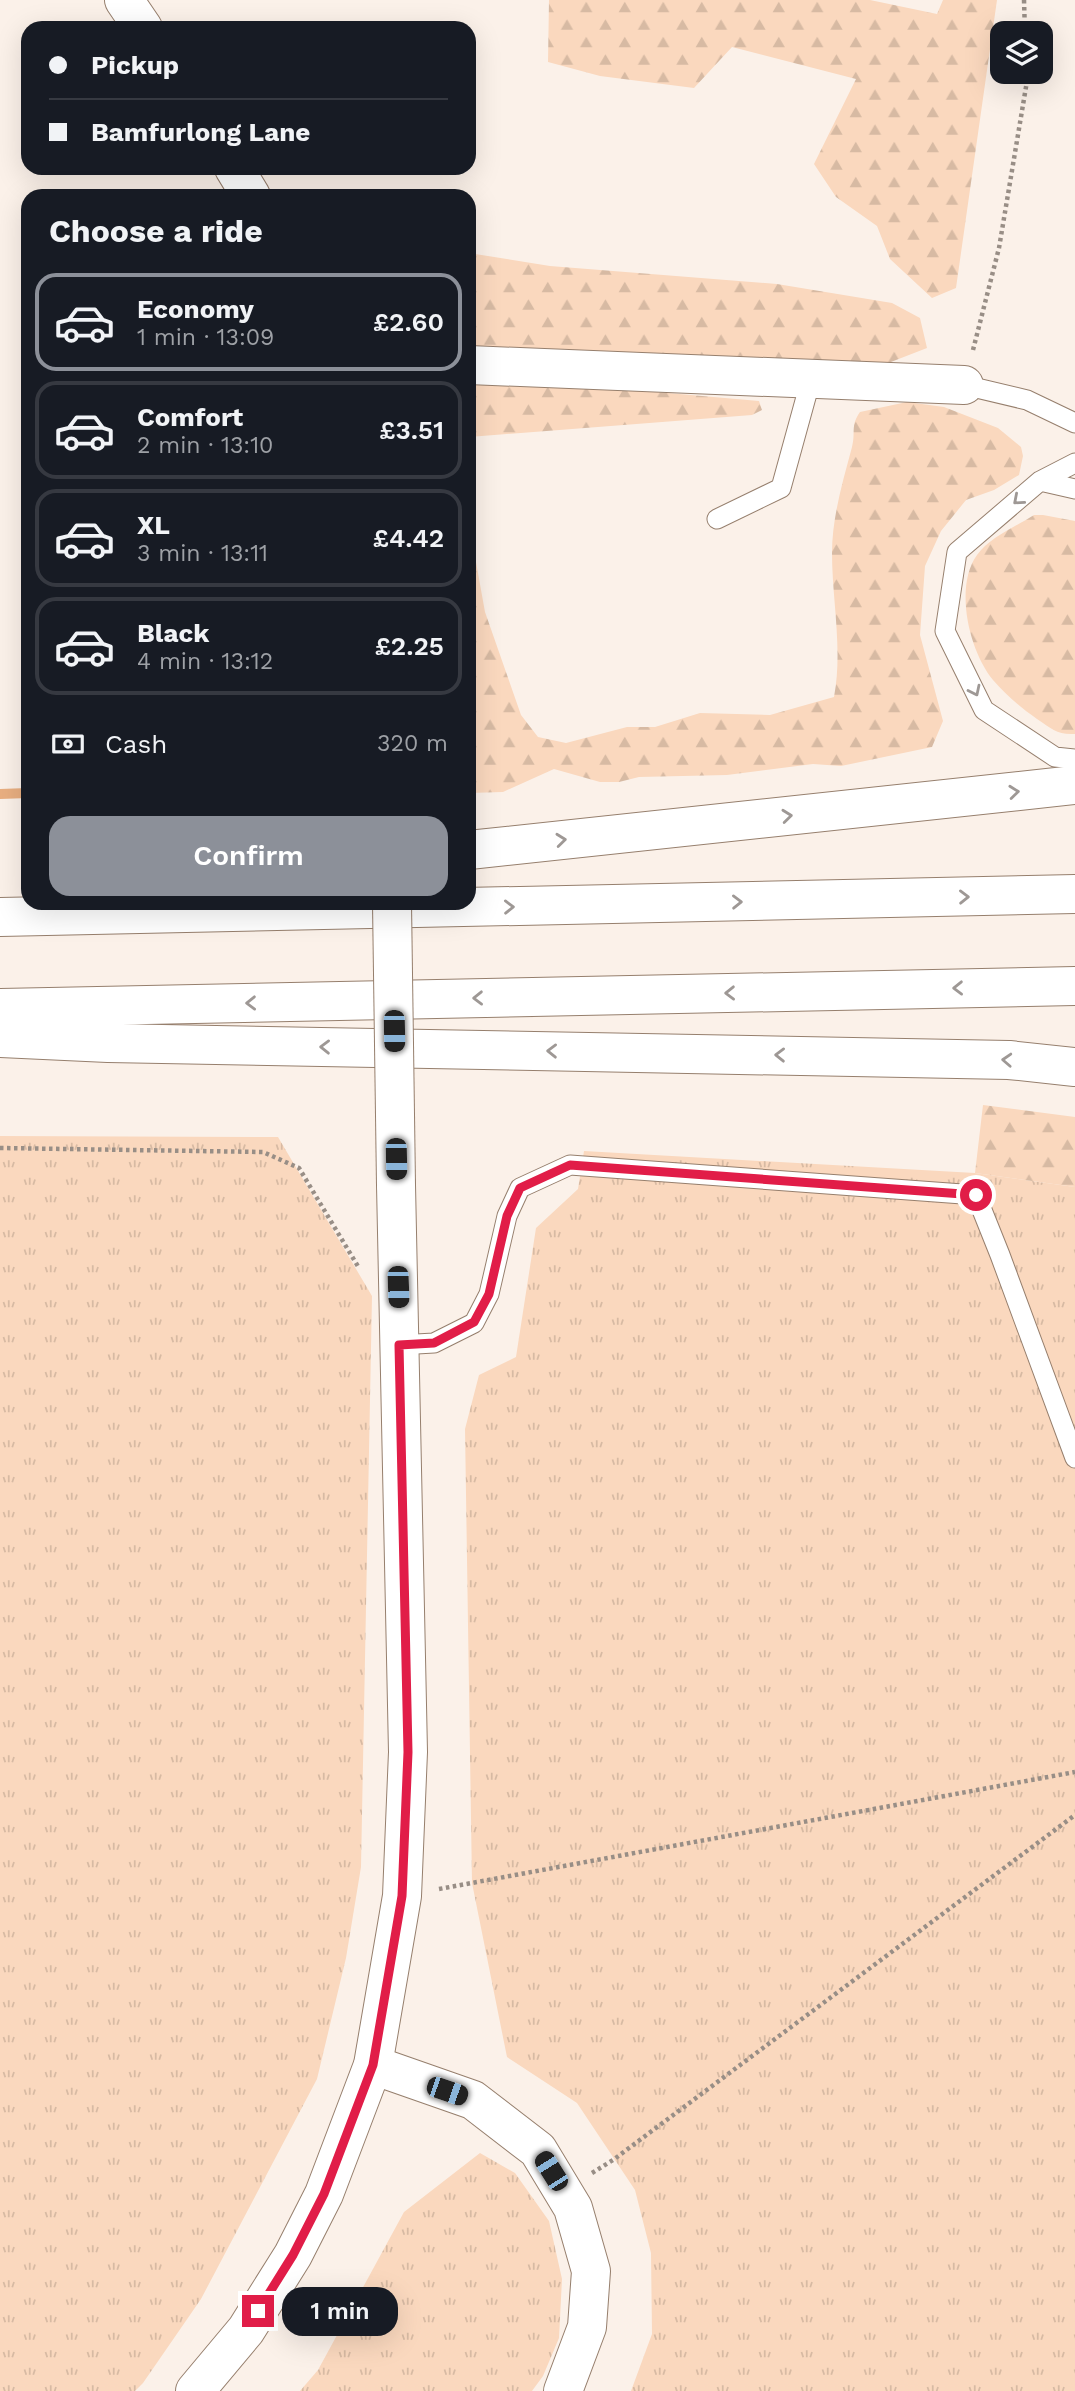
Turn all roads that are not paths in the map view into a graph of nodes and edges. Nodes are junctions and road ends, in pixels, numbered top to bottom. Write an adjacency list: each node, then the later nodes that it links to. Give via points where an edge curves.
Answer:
1 (124, 0): 2 (main road)
2 (138, 21)
3 (476, 365): 4 (main road)
4 (811, 379): 5 (main road); 10 (lane, via 781,488)
5 (964, 384): 6 (lane, via 1027,400)
6 (1075, 423)
7 (1075, 463): 8 (lane)
8 (1040, 481): 9 (lane); 11 (lane, one-way to 11, via 957,552 946,631 984,710 1055,757)
9 (1075, 489)
10 (716, 519)
11 (1075, 760)
12 (1075, 785): 13 (main road, one-way to 12)
13 (476, 849)
14 (21, 894): 16 (main road)
15 (1075, 894): 17 (main road, one-way to 15)
16 (0, 896)
17 (476, 907)
18 (358, 910): 20 (main road, one-way to 18)
19 (392, 910): 25 (main road, bridge)
20 (0, 918)
21 (1075, 986): 22 (main road, one-way to 22)
22 (0, 1008)
23 (0, 1038): 24 (main road, one-way to 23, via 1009,1060)
24 (1075, 1067)
25 (399, 1345): 26 (lane, via 434,1343 474,1322 489,1294 507,1216 520,1188 570,1165 976,1195); 27 (main road, via 408,1752 402,1896)
26 (1075, 1458)
27 (373, 2065): 28 (main road, via 324,2194 293,2255 246,2329); 29 (main road, via 473,2100 538,2150 573,2208 591,2271 587,2327)
28 (195, 2391)
29 (563, 2391)

